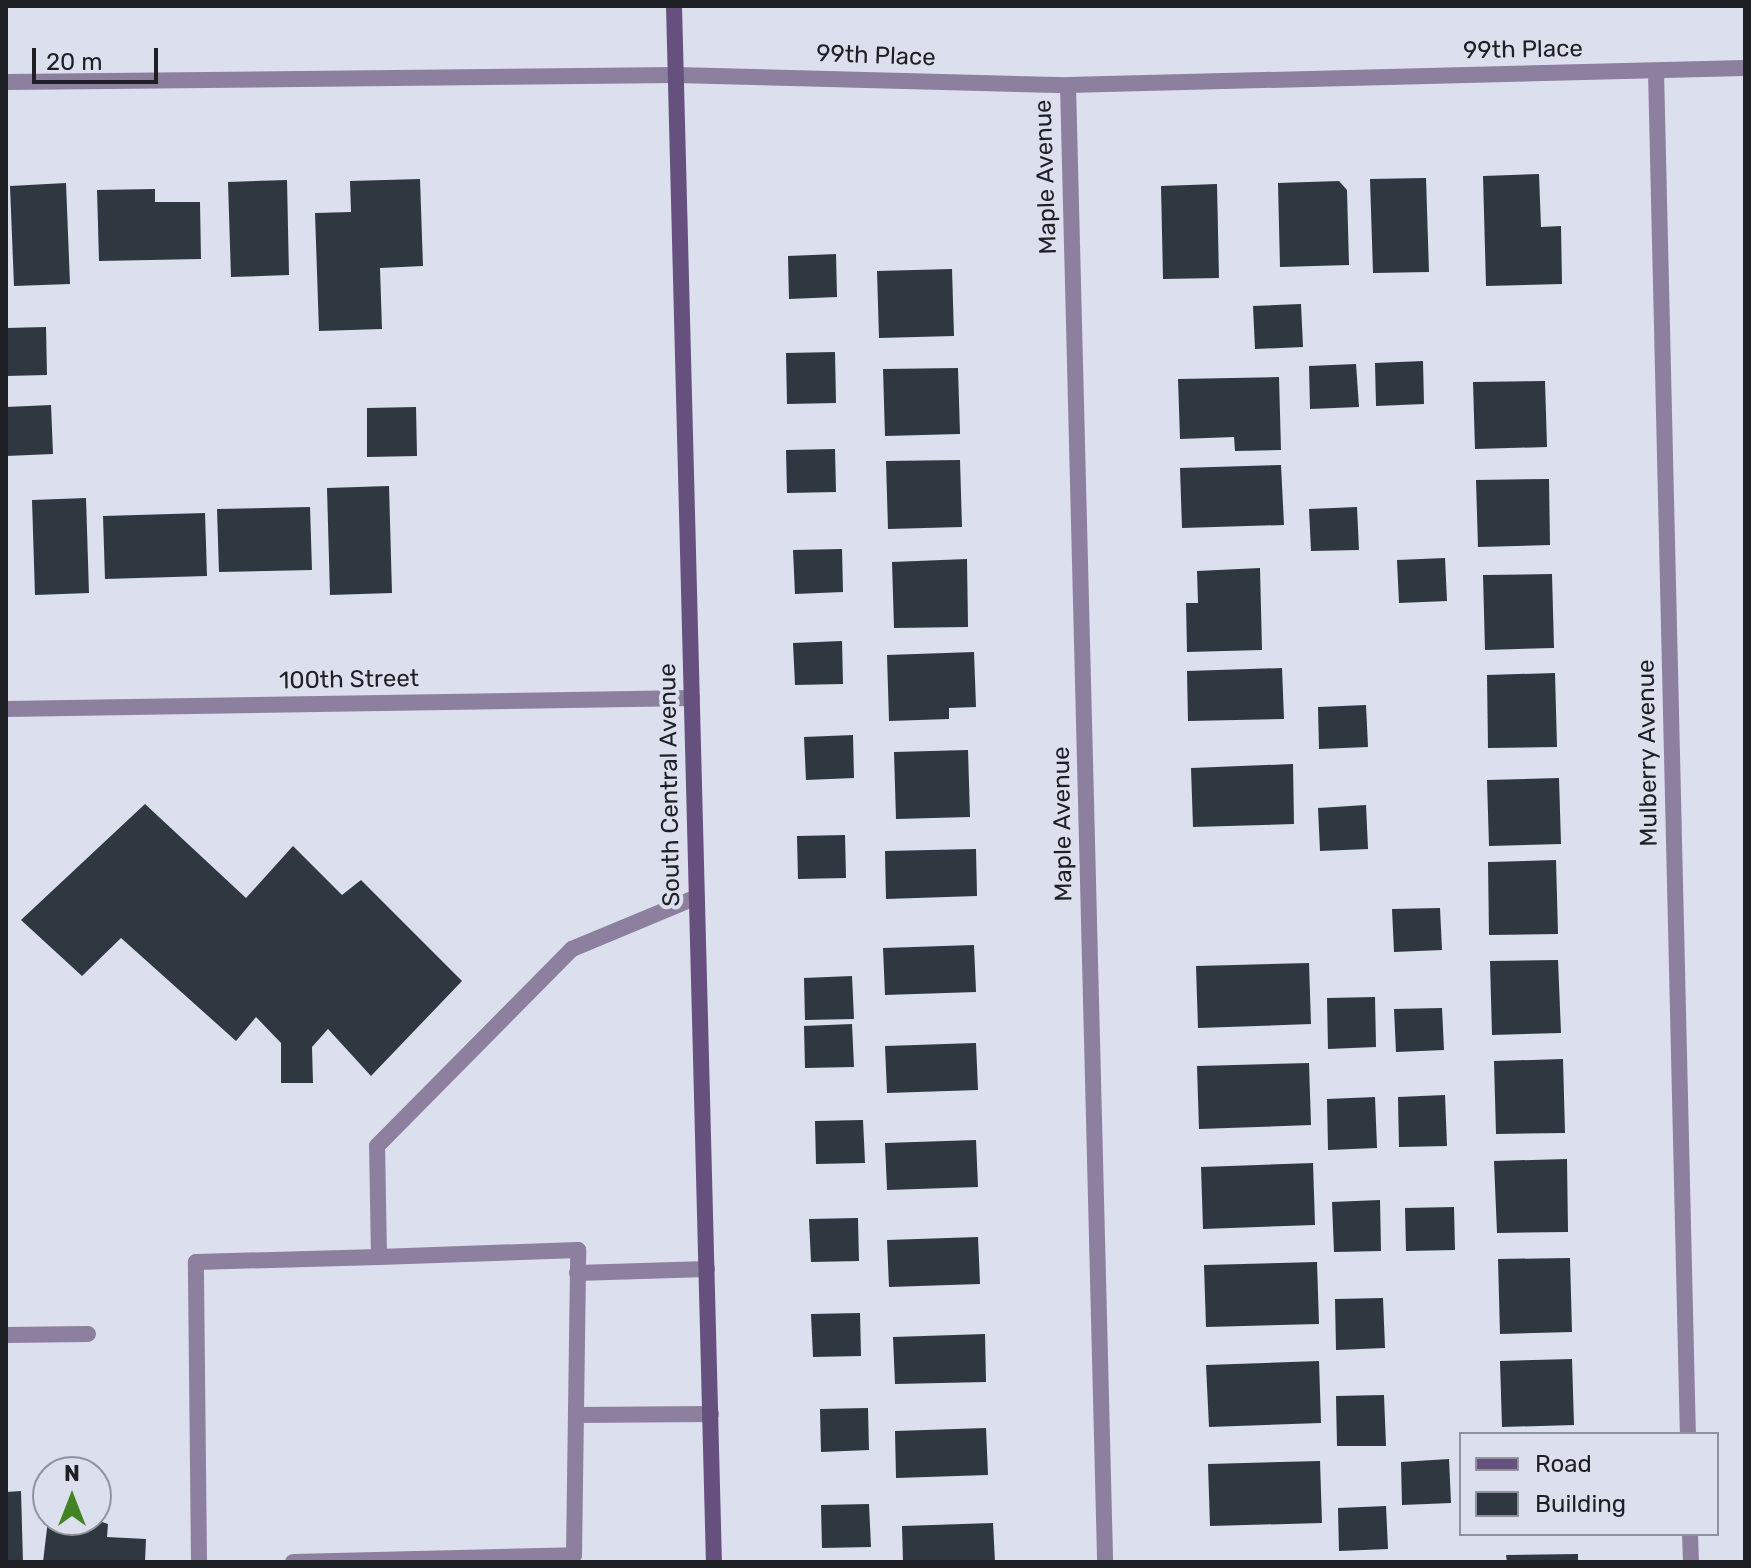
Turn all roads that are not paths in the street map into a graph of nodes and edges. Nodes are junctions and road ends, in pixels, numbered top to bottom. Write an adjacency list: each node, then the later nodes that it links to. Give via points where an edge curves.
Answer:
1 (674, 6): 4 (street, South Central Avenue)
2 (1745, 68): 3 (street, 99th Place)
3 (1656, 71): 6 (street, 99th Place); 17 (street, Mulberry Avenue)
4 (676, 75): 5 (street, 99th Place); 6 (street, 99th Place); 7 (street, South Central Avenue)
5 (6, 82)
6 (1068, 85): 22 (street, Maple Avenue)
7 (692, 698): 8 (street, 100th Street); 9 (street, South Central Avenue)
8 (6, 709)
9 (697, 897): 10 (street, via 572,949 377,1146); 11 (street, South Central Avenue)
10 (379, 1257): 12 (street, via 578,1250); 19 (street, via 196,1262)
11 (707, 1269): 12 (street); 15 (street, South Central Avenue)
12 (577, 1273): 16 (street)
13 (88, 1334): 14 (street)
14 (6, 1335)
15 (711, 1414): 16 (street); 21 (street, South Central Avenue)
16 (576, 1415): 20 (street, via 574,1555)
17 (1688, 1432)
18 (1690, 1536): 23 (street)
19 (199, 1562)
20 (293, 1562)
21 (714, 1562)
22 (1105, 1562)
23 (1691, 1562)

